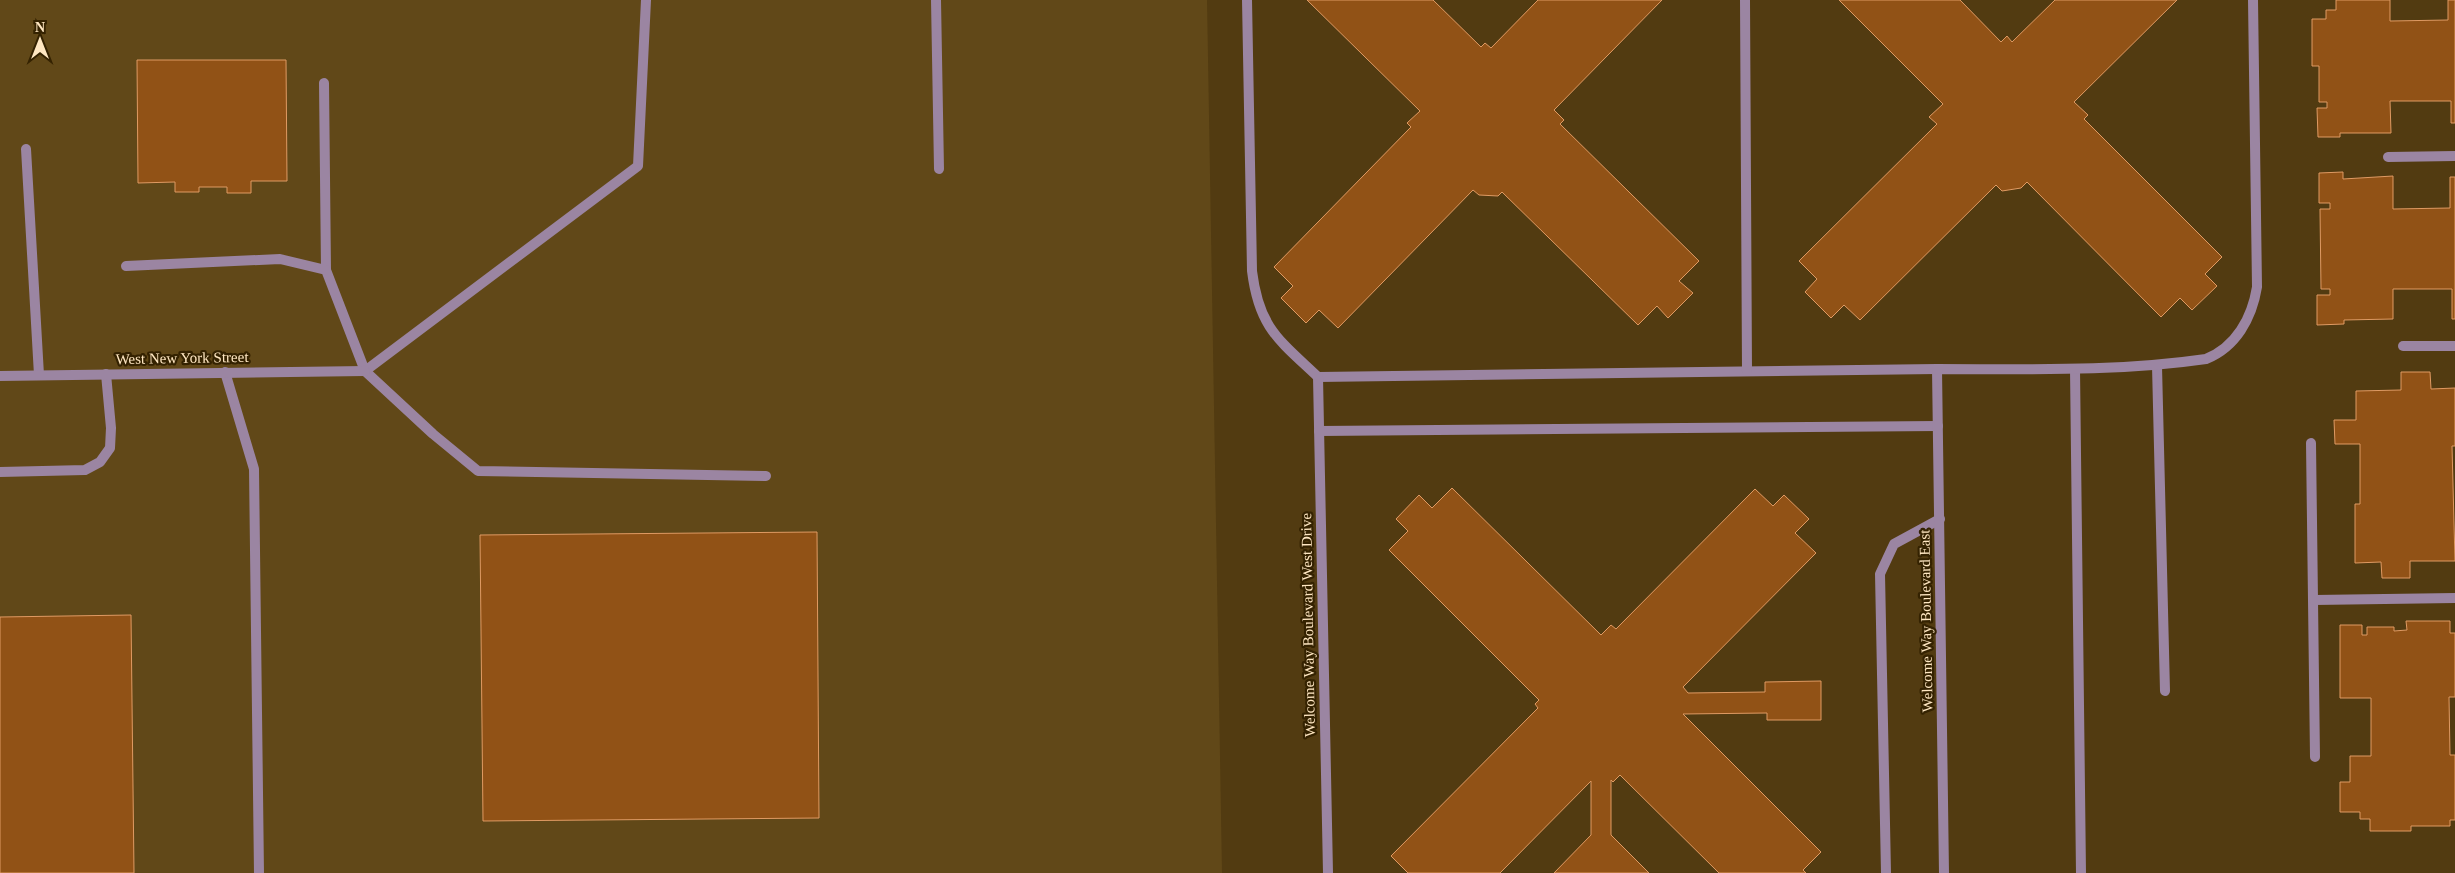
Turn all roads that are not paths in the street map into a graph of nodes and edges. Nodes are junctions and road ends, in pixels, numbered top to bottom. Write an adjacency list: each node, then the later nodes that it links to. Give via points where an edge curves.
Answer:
1 (646, 0): 18 (street, via 638,166)
2 (936, 0): 10 (street)
3 (1247, 0): 24 (street, via 1252,272 1256,295 1272,333)
4 (1744, 0): 19 (street)
5 (2254, 0): 15 (street, via 2255,300 2238,335 2213,356)
6 (324, 83): 12 (street)
7 (26, 149): 22 (street)
8 (2455, 156): 9 (street)
9 (2388, 157)
10 (939, 169)
11 (126, 266): 12 (street, via 280,259)
12 (326, 270): 18 (street)
13 (2403, 346): 14 (street)
14 (2455, 346)
15 (2157, 366): 17 (street); 33 (street)
16 (1937, 369): 17 (street); 19 (street); 25 (street, Welcome Way Boulevard East)
17 (2075, 369): 39 (street)
18 (365, 371): 20 (street, West New York Street); 29 (street, via 478,471)
19 (1747, 371): 24 (street)
20 (225, 372): 21 (street, West New York Street); 35 (street, via 254,469)
21 (106, 374): 22 (street, West New York Street); 28 (street, via 110,448 100,462 85,470)
22 (39, 375): 23 (street, West New York Street)
23 (0, 376)
24 (1318, 377): 26 (street, Welcome Way Boulevard West Drive)
25 (1938, 426): 26 (street); 30 (street, Welcome Way Boulevard East)
26 (1320, 432): 36 (street, Welcome Way Boulevard West Drive)
27 (2311, 443): 32 (street)
28 (0, 472)
29 (766, 476)
30 (1940, 519): 37 (street, via 1894,544 1880,574); 38 (street, Welcome Way Boulevard East)
31 (2455, 598): 32 (street)
32 (2314, 600): 34 (street)
33 (2165, 691)
34 (2315, 757)
35 (258, 873)
36 (1328, 873)
37 (1886, 873)
38 (1944, 873)
39 (2081, 873)

